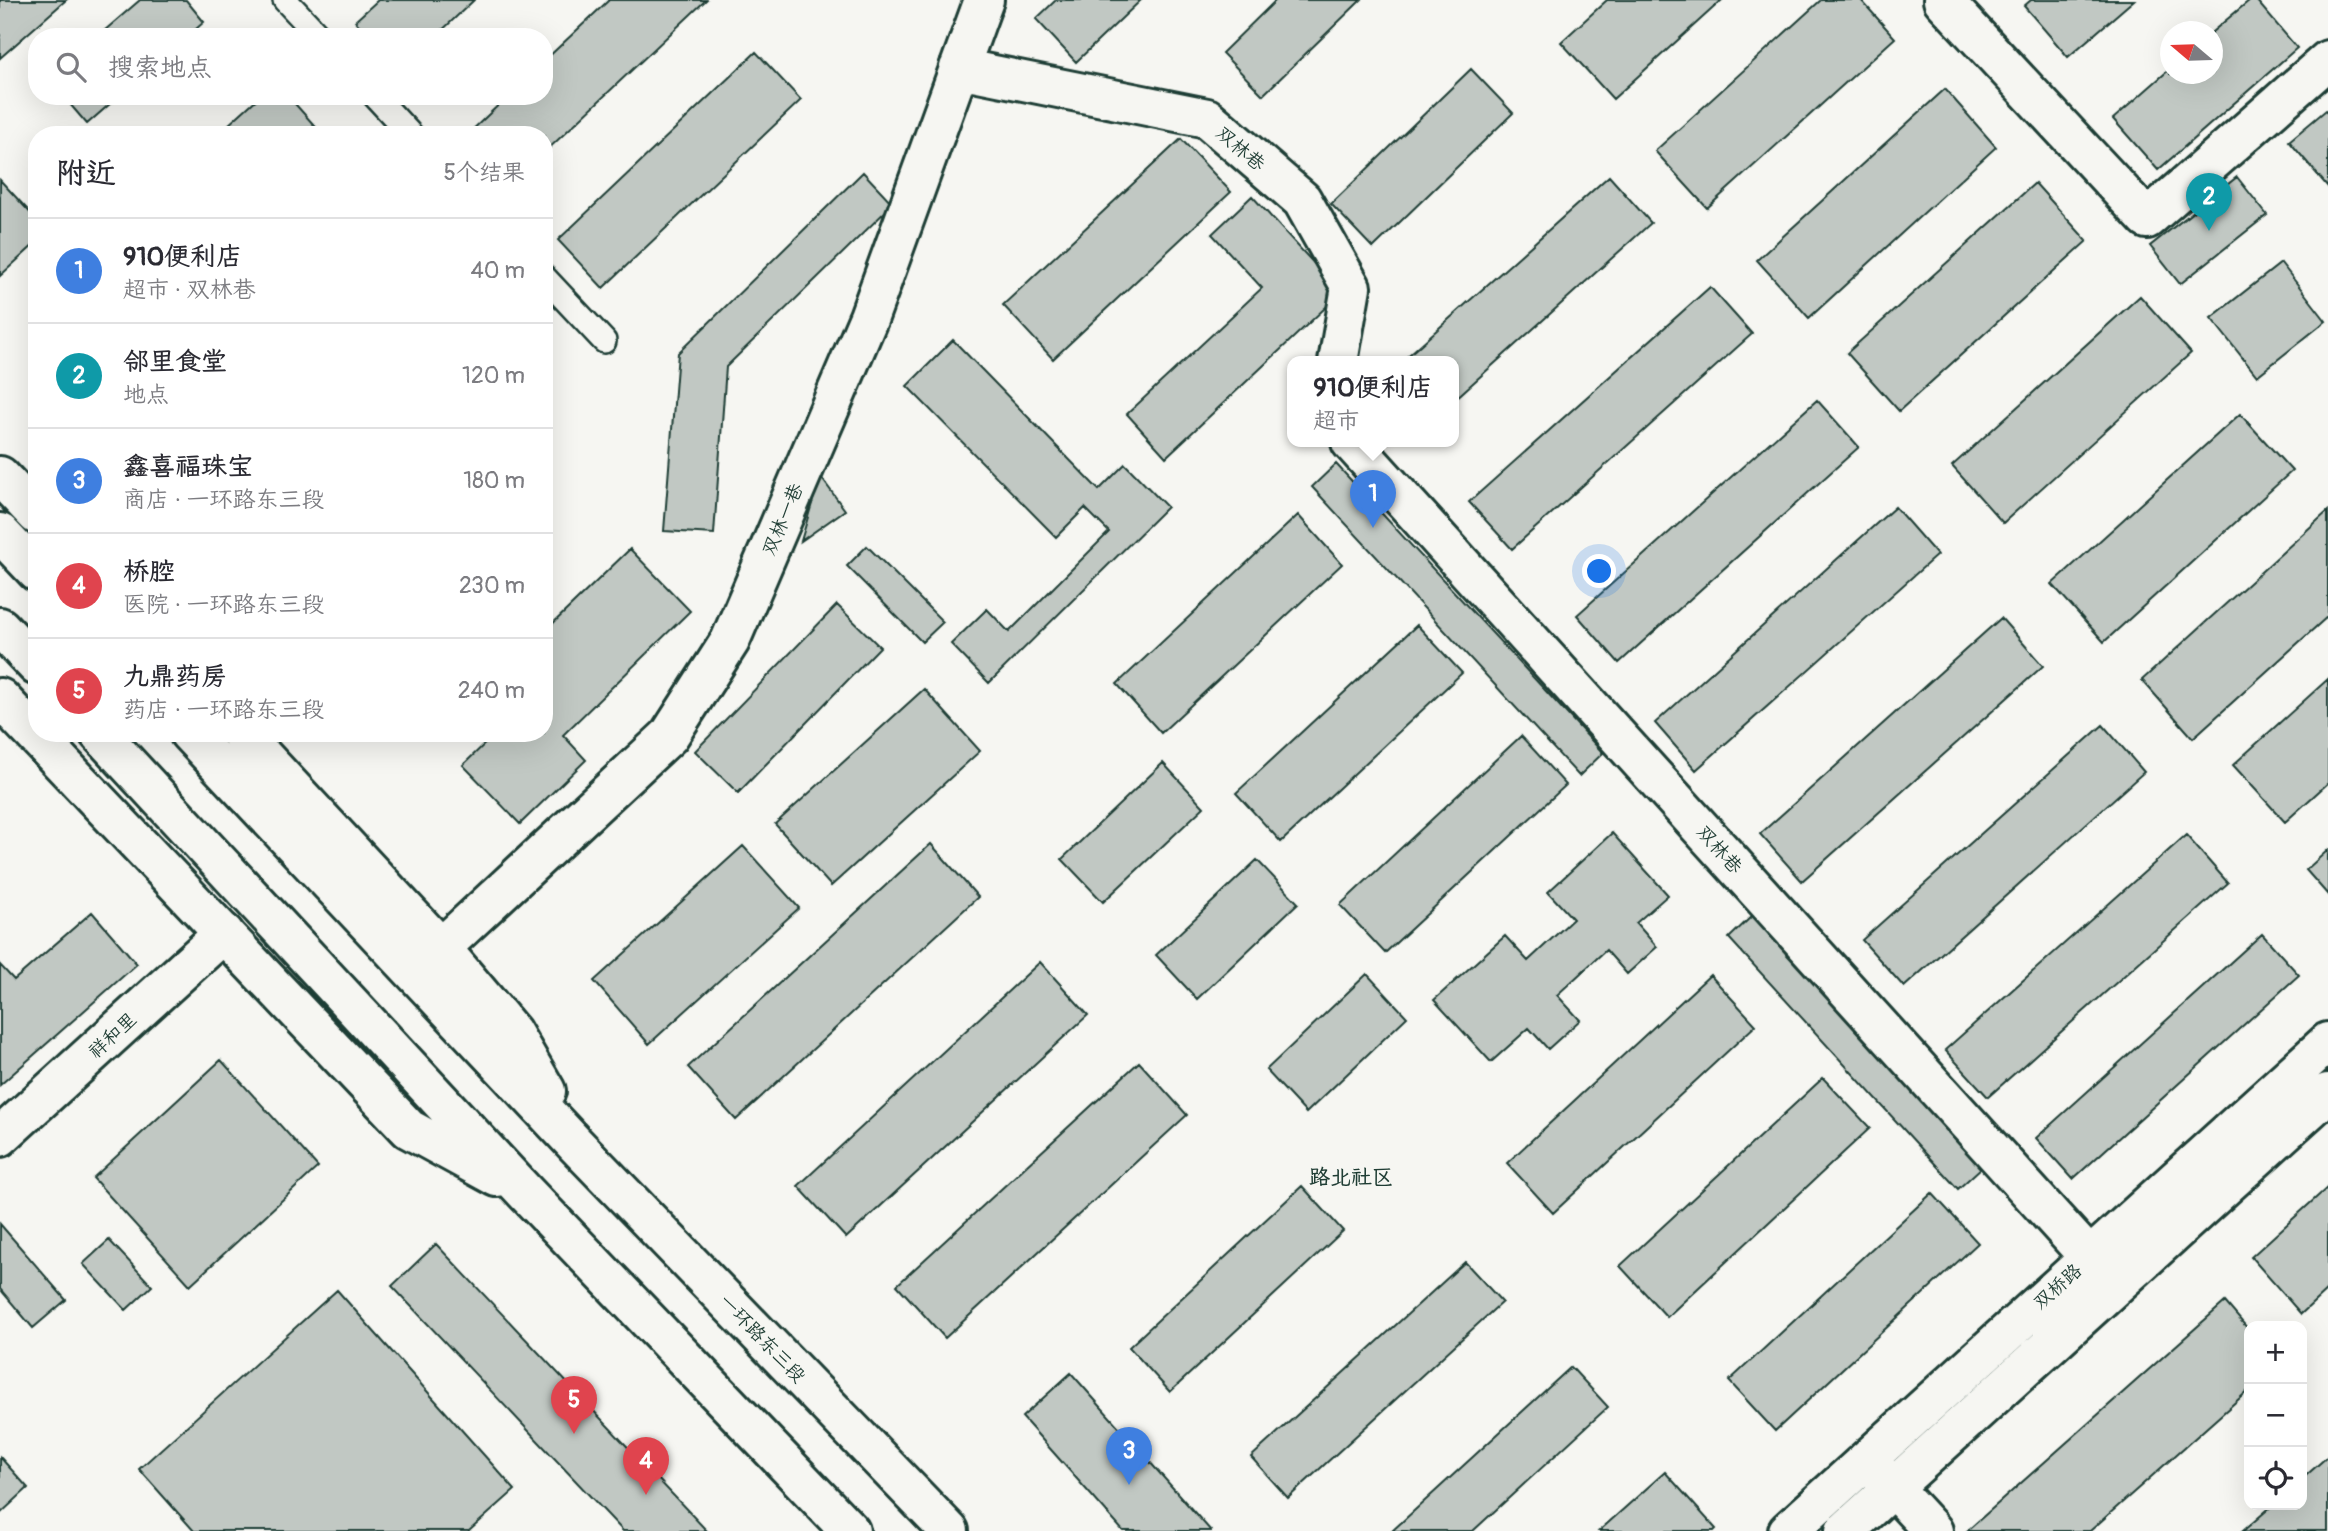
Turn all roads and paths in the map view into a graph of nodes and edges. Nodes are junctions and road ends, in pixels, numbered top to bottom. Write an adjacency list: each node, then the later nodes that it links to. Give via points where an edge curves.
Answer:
1 (285, 0): 4 (lane)
2 (984, 0): 6 (main road, 双林一巷)
3 (1943, 0): 5 (main road, via 2147,219)
4 (311, 28)
5 (2328, 60)
6 (959, 68): 11 (main road, 双林巷, via 1207,118 1302,200 1351,287); 26 (main road, 双林一巷, via 869,317 730,641 668,736)
7 (383, 105): 8 (lane)
8 (403, 126)
9 (553, 287): 10 (lane)
10 (604, 341)
11 (1339, 356)
12 (1356, 447): 32 (main road, 双林巷)
13 (0, 476): 14 (main road)
14 (28, 506)
15 (0, 533): 16 (main road)
16 (28, 563)
17 (0, 627): 18 (main road)
18 (28, 657)
19 (0, 698): 20 (main road)
20 (28, 727)
21 (42, 742): 25 (main road)
22 (107, 742): 31 (main road)
23 (197, 742): 30 (main road)
24 (249, 742): 26 (main road)
25 (224, 933): 29 (main road, 祥和里); 31 (main road, via 409,1129)
26 (441, 948): 30 (main road, via 512,1032)
27 (2328, 1042): 32 (main road, 双桥路)
28 (2328, 1093): 34 (main road, 双桥路)
29 (0, 1137)
30 (576, 1145): 36 (main road, 一环路东三段)
31 (525, 1192): 35 (main road)
32 (2089, 1257): 33 (main road, 双桥路)
33 (1867, 1459): 34 (main road); 37 (main road, 双桥路)
34 (1893, 1487): 38 (main road, 双桥路); 39 (main road)
35 (850, 1531)
36 (949, 1531)
37 (1788, 1531)
38 (1845, 1531)
39 (1933, 1531)

